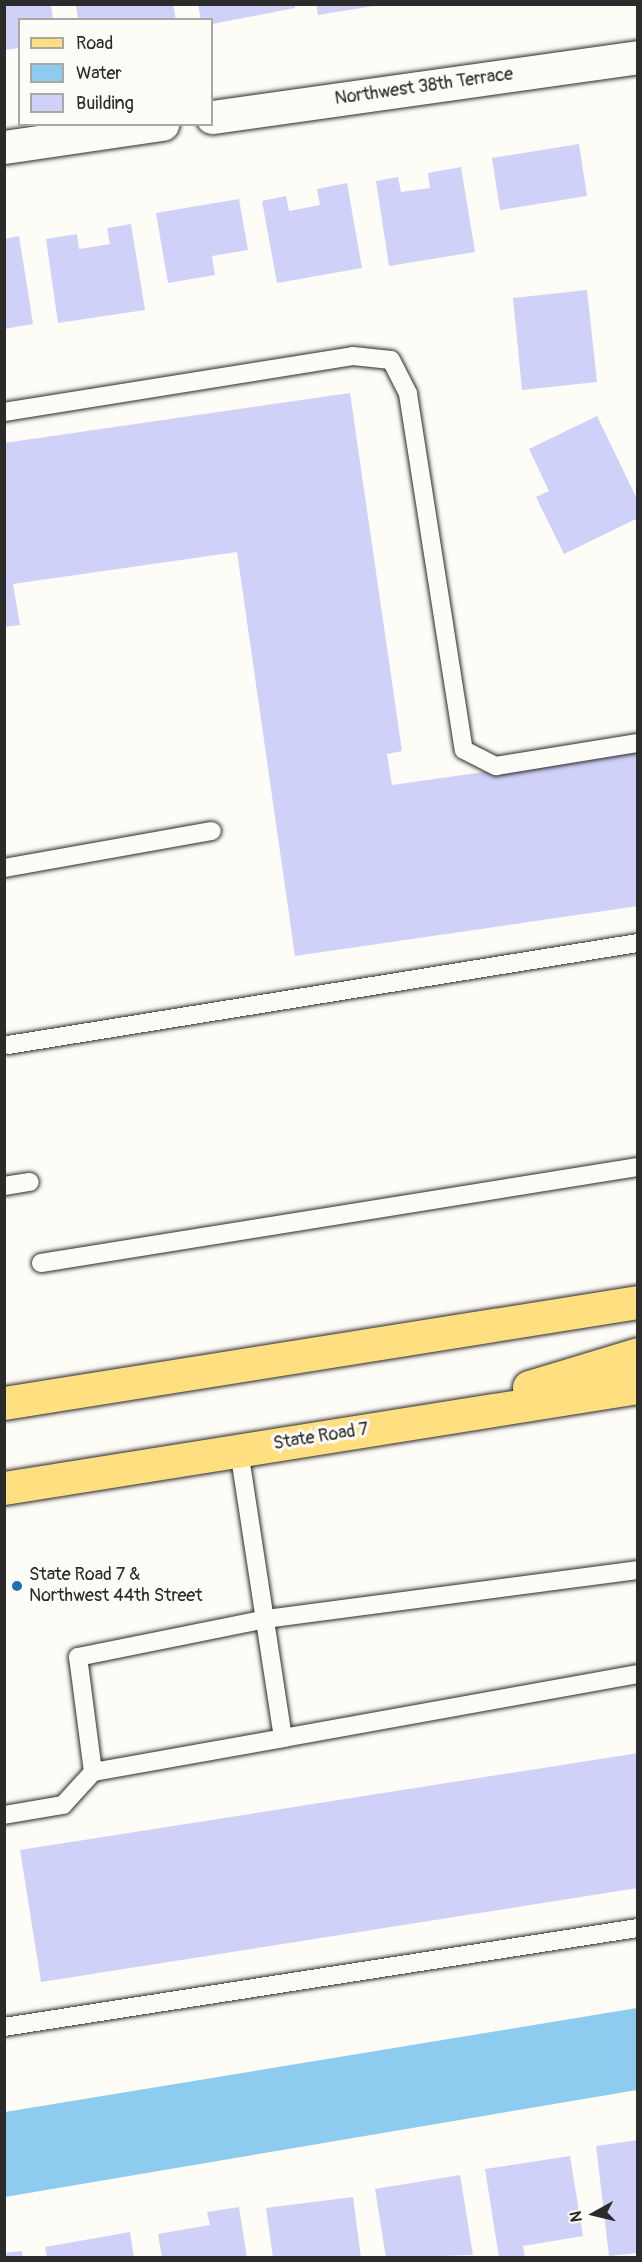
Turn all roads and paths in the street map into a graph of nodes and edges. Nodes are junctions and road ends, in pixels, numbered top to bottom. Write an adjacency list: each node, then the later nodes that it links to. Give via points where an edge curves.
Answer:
1 (638, 57): 2 (street, Northwest 38th Terrace)
2 (213, 117)
3 (148, 126): 4 (street)
4 (4, 147)
5 (4, 412): 6 (lane, via 353,356 391,360 408,394 464,750 496,766)
6 (638, 743)
7 (212, 831): 8 (lane)
8 (4, 868)
9 (638, 943): 10 (lane)
10 (8, 1045)
11 (638, 1167): 14 (lane)
12 (30, 1182): 13 (lane)
13 (4, 1186)
14 (41, 1263)
15 (638, 1302): 18 (main road)
16 (638, 1353): 19 (main road)
17 (638, 1386): 19 (main road, State Road 7)
18 (4, 1403)
19 (413, 1423): 20 (main road, State Road 7)
20 (239, 1450): 21 (main road, State Road 7); 23 (lane)
21 (4, 1488)
22 (638, 1570): 23 (lane)
23 (266, 1619): 25 (lane); 26 (lane, via 78,1657)
24 (638, 1674): 25 (lane)
25 (284, 1738): 26 (lane)
26 (93, 1772): 27 (lane, via 63,1804)
27 (4, 1815)
28 (638, 1928): 29 (lane)
29 (4, 2027)

